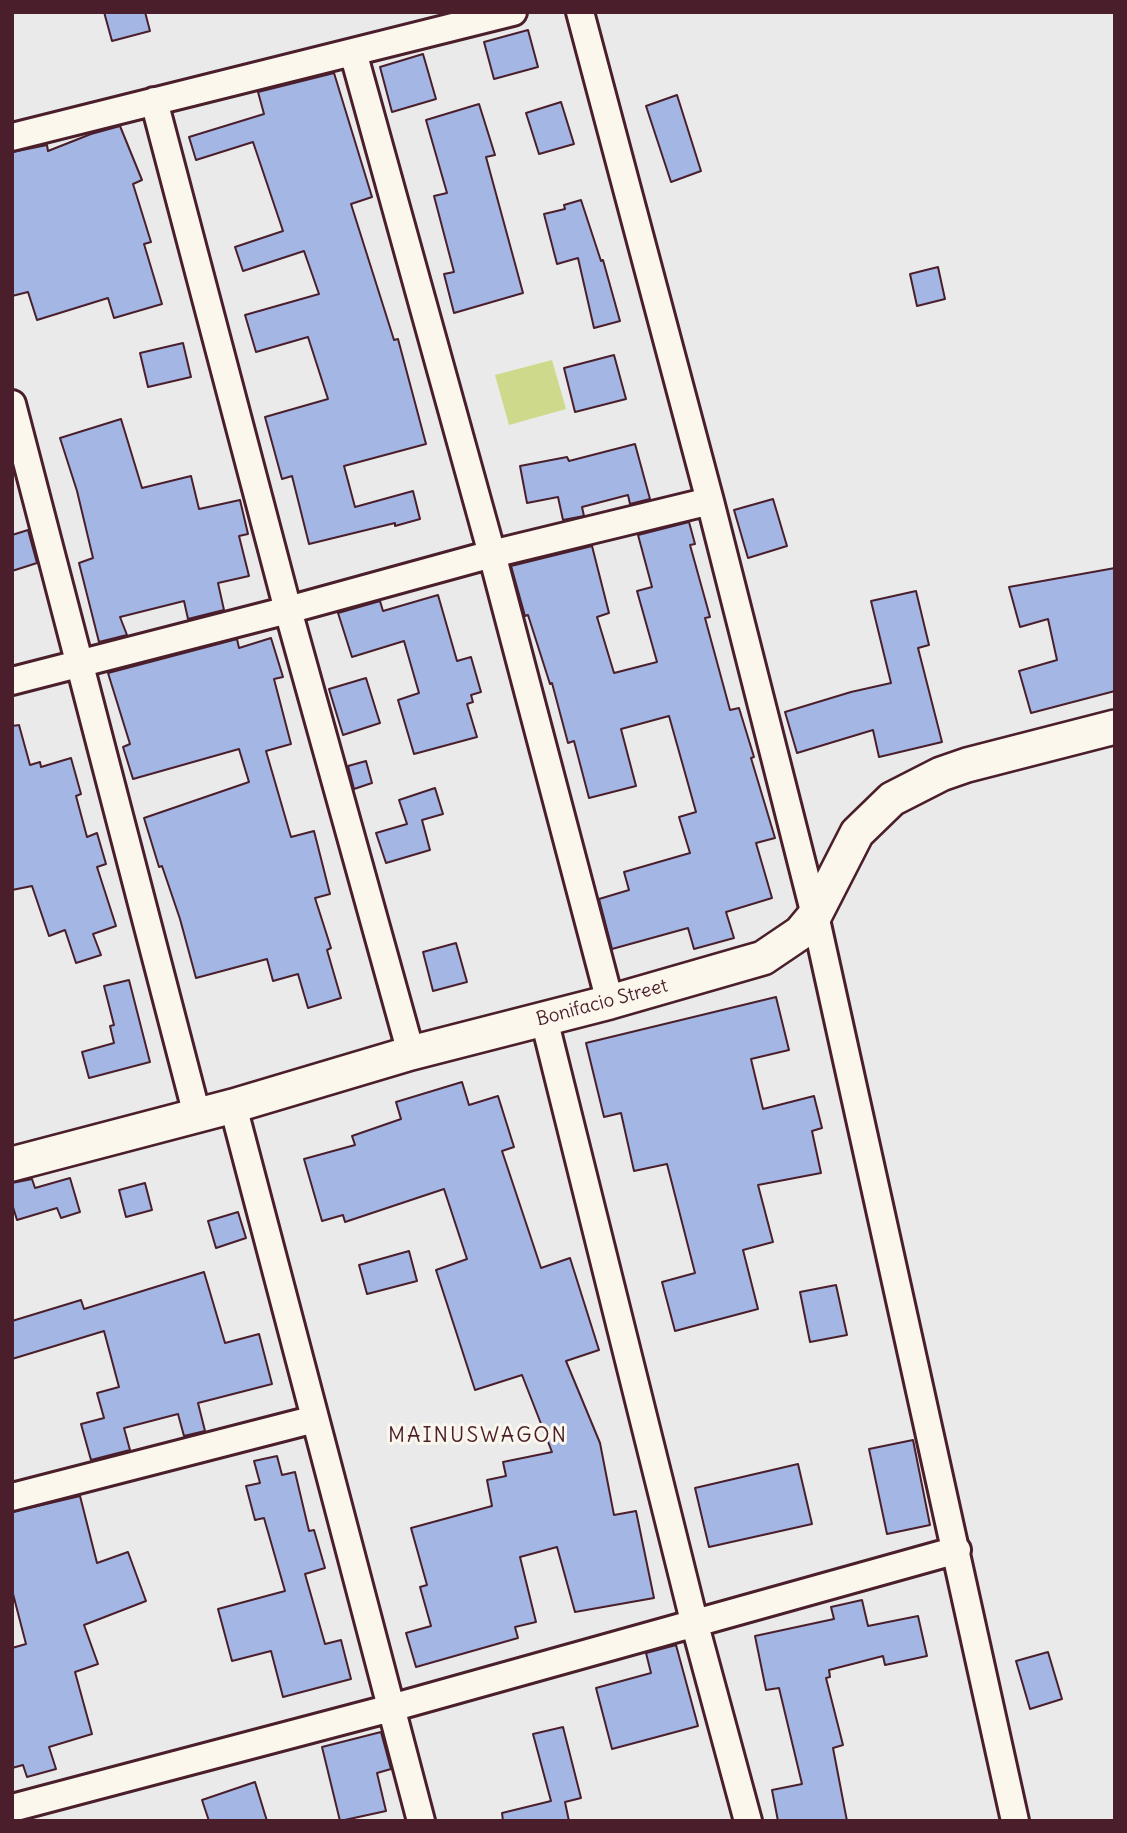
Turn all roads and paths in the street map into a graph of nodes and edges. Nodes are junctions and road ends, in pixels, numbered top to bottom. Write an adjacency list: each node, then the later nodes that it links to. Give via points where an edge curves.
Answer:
1 (513, 12): 3 (street)
2 (580, 12): 7 (street)
3 (353, 52): 4 (street); 8 (street)
4 (154, 102): 5 (street); 9 (street)
5 (12, 137)
6 (12, 404): 10 (street)
7 (710, 501): 8 (street); 13 (street)
8 (492, 554): 9 (street); 14 (street)
9 (288, 610): 10 (street); 16 (street)
10 (79, 663): 11 (street); 18 (street)
11 (12, 681)
12 (1115, 727): 13 (street, Bonifacio Street, via 967,765 892,799 857,833)
13 (815, 915): 14 (street, Bonifacio Street, via 800,933 763,958); 22 (street)
14 (610, 1002): 15 (street, Bonifacio Street)
15 (544, 1019): 16 (street, Bonifacio Street); 23 (street)
16 (411, 1054): 17 (street, Bonifacio Street)
17 (233, 1105): 18 (street, Bonifacio Street); 20 (street)
18 (197, 1115): 19 (street, Bonifacio Street)
19 (12, 1164)
20 (315, 1419): 21 (street); 24 (street)
21 (12, 1497)
22 (957, 1550): 23 (street); 28 (street)
23 (695, 1625): 24 (street); 27 (street)
24 (391, 1708): 25 (street); 26 (street)
25 (12, 1808)
26 (421, 1821)
27 (747, 1821)
28 (1015, 1821)

